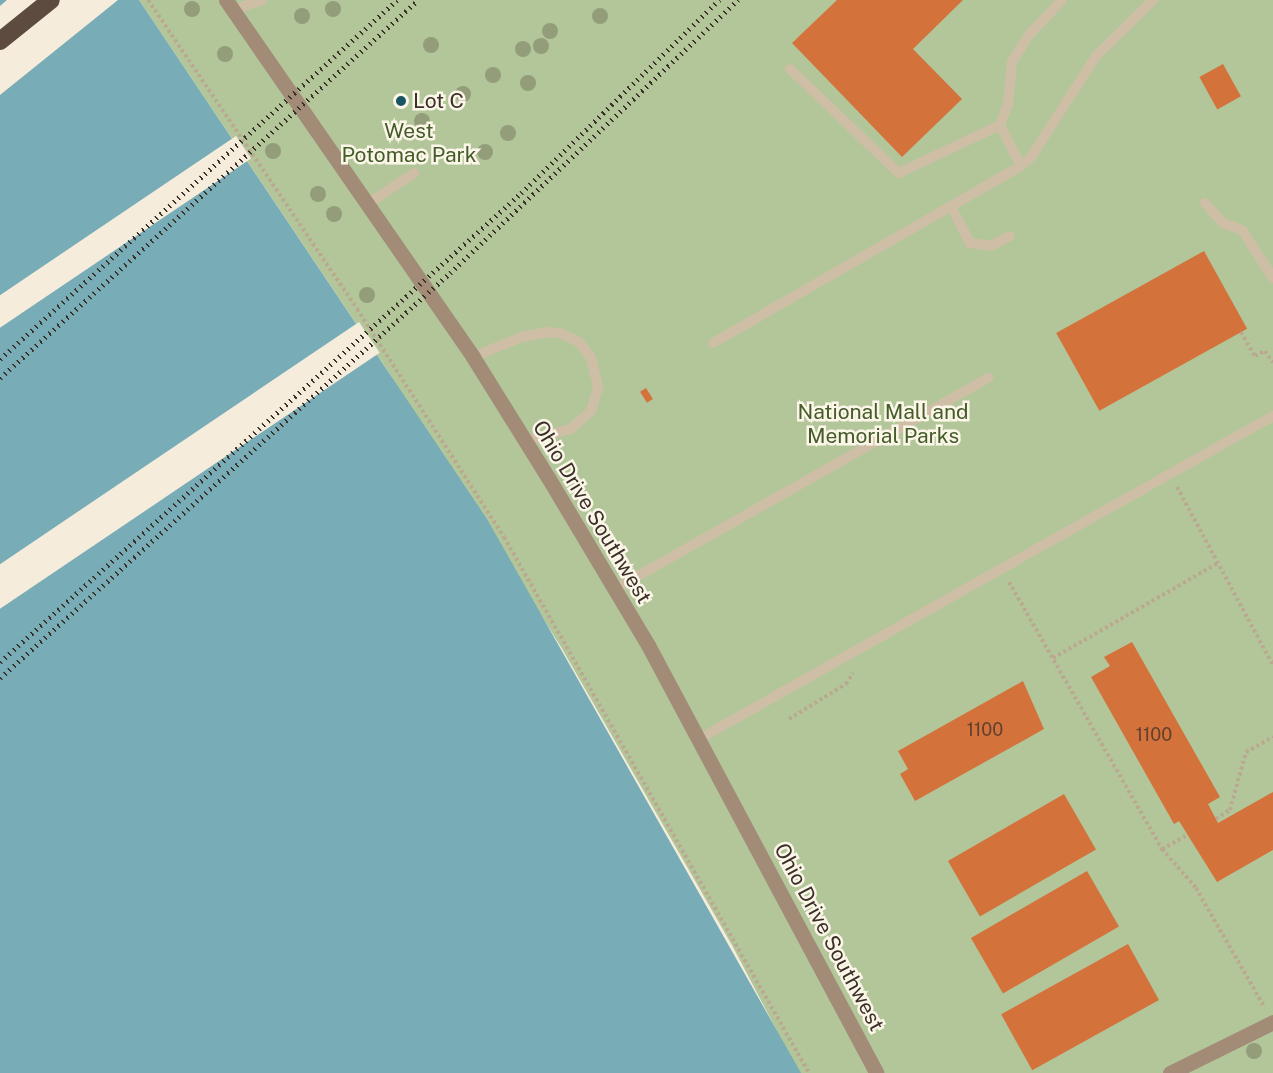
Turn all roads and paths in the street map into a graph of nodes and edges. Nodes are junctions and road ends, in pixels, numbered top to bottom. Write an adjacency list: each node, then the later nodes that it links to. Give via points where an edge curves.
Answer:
1 (51, 0): 7 (highway)
2 (148, 0): 40 (path, via 395,366 504,537)
3 (262, 0): 6 (lane)
4 (1062, 0): 9 (lane, via 1029,35 1012,62 1008,104)
5 (1153, 0): 10 (lane, via 1096,56 1031,157)
6 (230, 5): 13 (street, Ohio Drive Southwest)
7 (0, 41)
8 (790, 69): 9 (lane, via 899,173)
9 (999, 125): 10 (lane)
10 (1021, 166): 14 (lane)
11 (414, 173): 13 (lane)
12 (1204, 203): 16 (lane, via 1223,223 1242,230)
13 (366, 205): 19 (street, Ohio Drive Southwest)
14 (951, 206): 15 (lane, via 970,243 991,246); 18 (lane)
15 (1010, 236)
16 (1273, 278)
17 (1241, 333): 20 (path, via 1255,356 1265,351)
18 (713, 343)
19 (473, 357): 23 (street, Ohio Drive Southwest); 23 (lane, via 522,337 547,332 579,342 591,358 598,387 591,411 570,429)
20 (1273, 363)
21 (988, 378): 29 (lane)
22 (1273, 416): 35 (lane)
23 (525, 441): 29 (street, Ohio Drive Southwest)
24 (1167, 493): 25 (path, via 1177,487)
25 (1218, 563): 30 (path); 31 (path)
26 (1019, 577): 27 (path)
27 (1009, 582): 28 (path); 30 (path)
28 (999, 588)
29 (615, 589): 35 (street, Ohio Drive Southwest)
30 (1053, 658): 38 (path)
31 (1273, 665)
32 (855, 669): 33 (path, via 846,684)
33 (789, 719)
34 (1273, 737): 36 (path, via 1246,752 1230,810)
35 (699, 739): 41 (street, Ohio Drive Southwest)
36 (1216, 819)
37 (1187, 835): 38 (path)
38 (1162, 849): 39 (path, via 1196,888)
39 (1273, 1022): 42 (street)
40 (808, 1073)
41 (877, 1073)
42 (1170, 1073)

